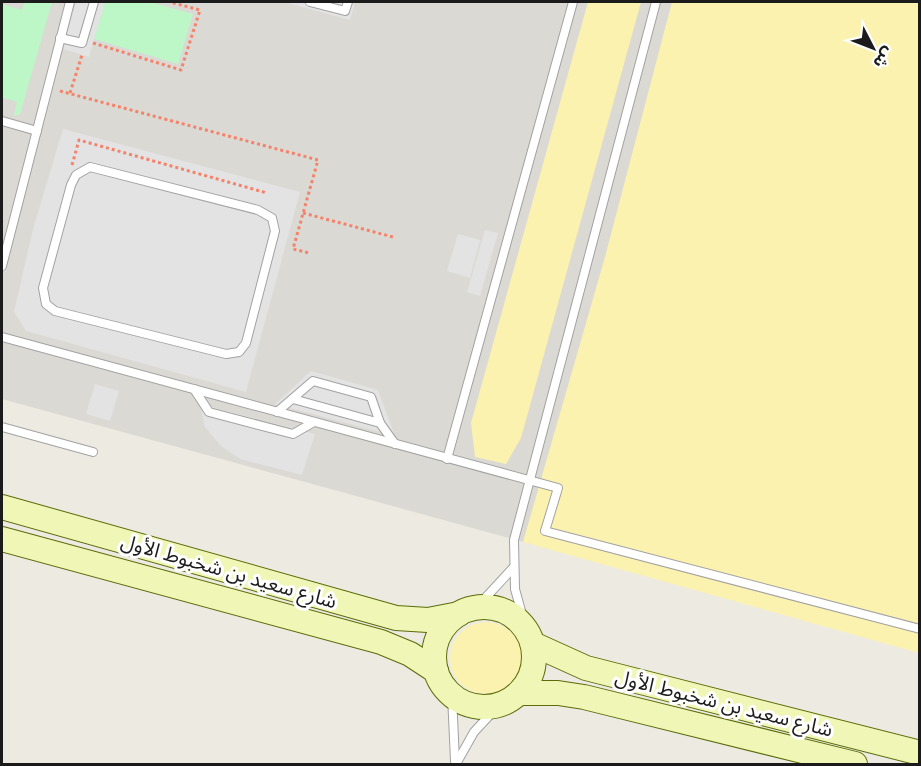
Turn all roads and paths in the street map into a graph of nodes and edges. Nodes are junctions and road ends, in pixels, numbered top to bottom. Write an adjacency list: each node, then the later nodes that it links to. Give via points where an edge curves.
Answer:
1 (70, 2): 8 (lane)
2 (94, 2): 8 (lane, via 82,43)
3 (170, 2): 9 (path, via 200,10 181,70)
4 (310, 2): 5 (lane, via 345,11)
5 (348, 2)
6 (573, 2): 30 (lane)
7 (656, 2): 31 (lane)
8 (60, 38): 11 (lane)
9 (86, 41)
10 (83, 51): 12 (path)
11 (47, 88): 12 (path); 14 (lane)
12 (70, 93): 17 (path, via 318,160)
13 (2, 121): 14 (lane)
14 (37, 131): 20 (lane)
15 (80, 172): 15 (lane, via 71,185 43,288 46,304 55,311 226,354 243,348 275,231 272,218 258,210 101,168 90,167); 16 (path, via 71,167 79,140)
16 (267, 193)
17 (303, 213): 18 (path); 19 (path, via 292,249)
18 (393, 237)
19 (309, 254)
20 (2, 266)
21 (2, 337): 22 (lane)
22 (194, 389): 24 (lane); 25 (lane, via 209,412 293,434)
23 (293, 399): 24 (lane); 26 (lane); 26 (lane, via 313,381 371,397)
24 (277, 412): 25 (lane)
25 (314, 422): 28 (lane)
26 (380, 423): 28 (lane)
27 (2, 427): 29 (lane)
28 (395, 444): 30 (lane)
29 (93, 452)
30 (447, 459): 31 (lane)
31 (530, 480): 34 (lane, via 514,540); 36 (lane, via 558,488 545,531)
32 (2, 507): 35 (main road, شارع سعيد بن شخبوط الأول, via 388,616 428,620)
33 (2, 539): 38 (main road, شارع سعيد بن شخبوط الأول, via 381,642)
34 (513, 568): 35 (lane); 37 (lane)
35 (468, 611): 37 (main road, via 504,611); 38 (main road, via 441,632 435,651)
36 (920, 629)
37 (529, 637): 40 (main road, via 532,670); 41 (main road, شارع سعيد بن شخبوط الأول, via 586,668)
38 (436, 671): 39 (main road)
39 (452, 695): 40 (main road, via 475,705); 42 (lane)
40 (510, 698): 42 (lane, via 474,732); 43 (main road, شارع سعيد بن شخبوط الأول, via 558,693 584,697)
41 (920, 753)
42 (455, 765)
43 (855, 765)

